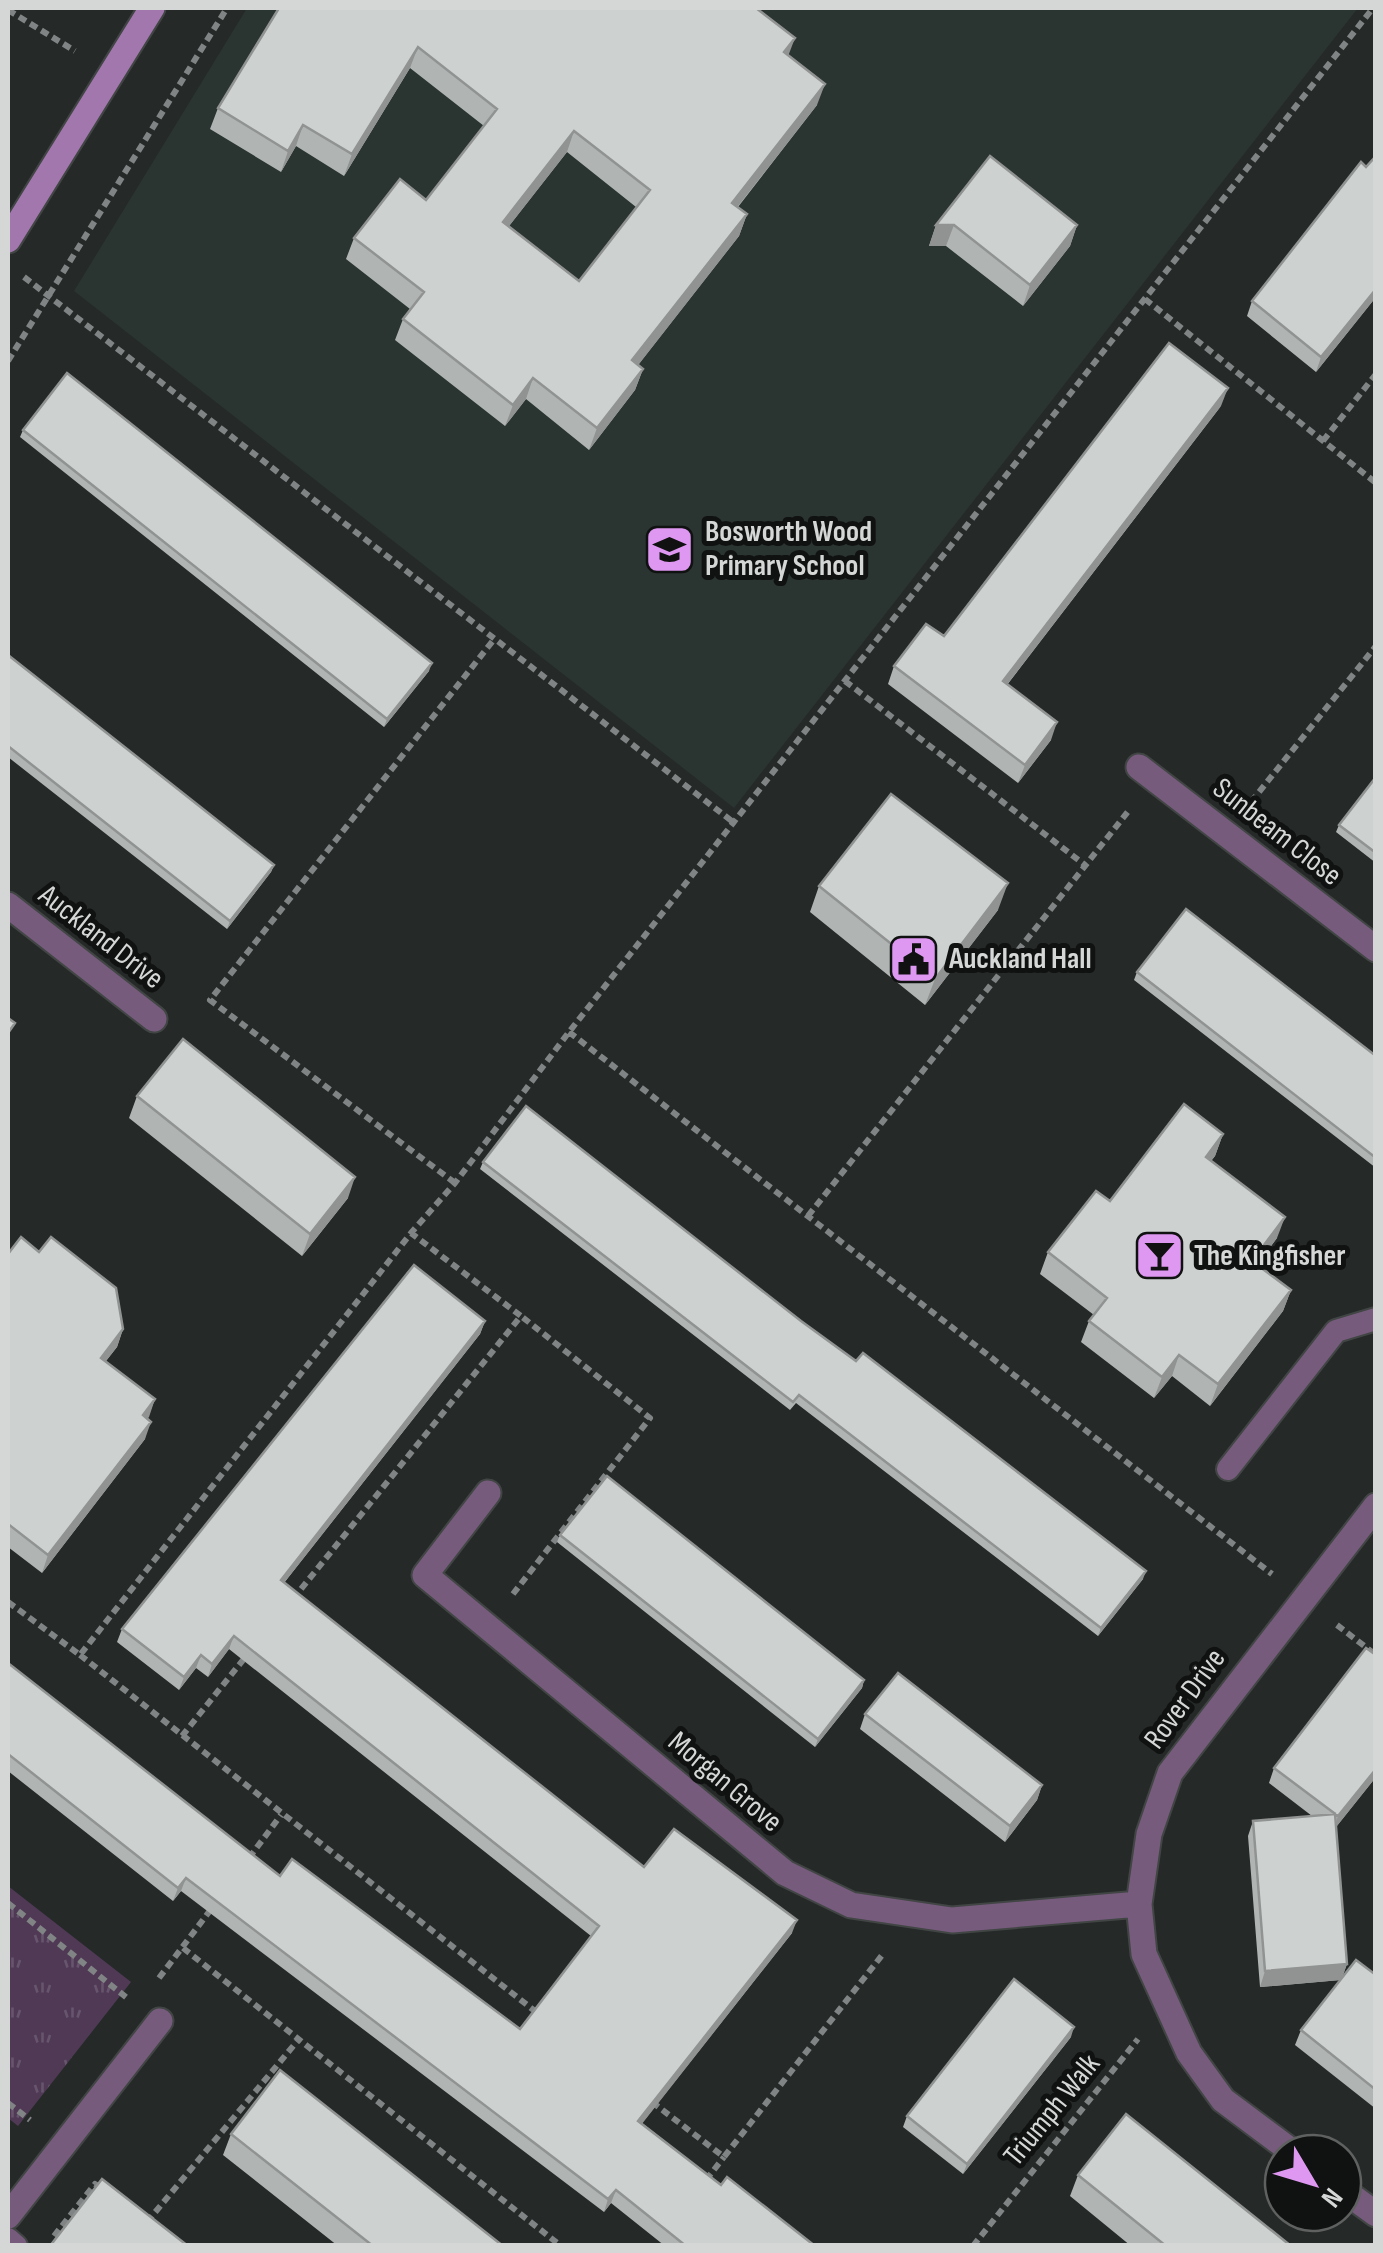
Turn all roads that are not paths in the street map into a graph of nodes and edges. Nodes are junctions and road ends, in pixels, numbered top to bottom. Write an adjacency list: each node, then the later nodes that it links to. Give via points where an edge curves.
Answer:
1 (152, 8): 2 (street)
2 (8, 240)
3 (1147, 773): 5 (street, Sunbeam Close)
4 (8, 906): 6 (street, Auckland Drive)
5 (1376, 949)
6 (154, 1019)
7 (1376, 1319): 8 (lane, via 1336,1331)
8 (1228, 1469)
9 (488, 1493): 11 (street, Morgan Grove, via 424,1575 784,1873 851,1906 952,1920)
10 (1376, 1506): 11 (street, Rover Drive, via 1170,1773 1149,1834)
11 (1139, 1904): 13 (street, Rover Drive, via 1144,1954 1189,2054 1223,2100)
12 (160, 2020): 14 (street)
13 (1267, 2133)
14 (8, 2216)
15 (8, 2238): 16 (lane)
16 (16, 2246)

